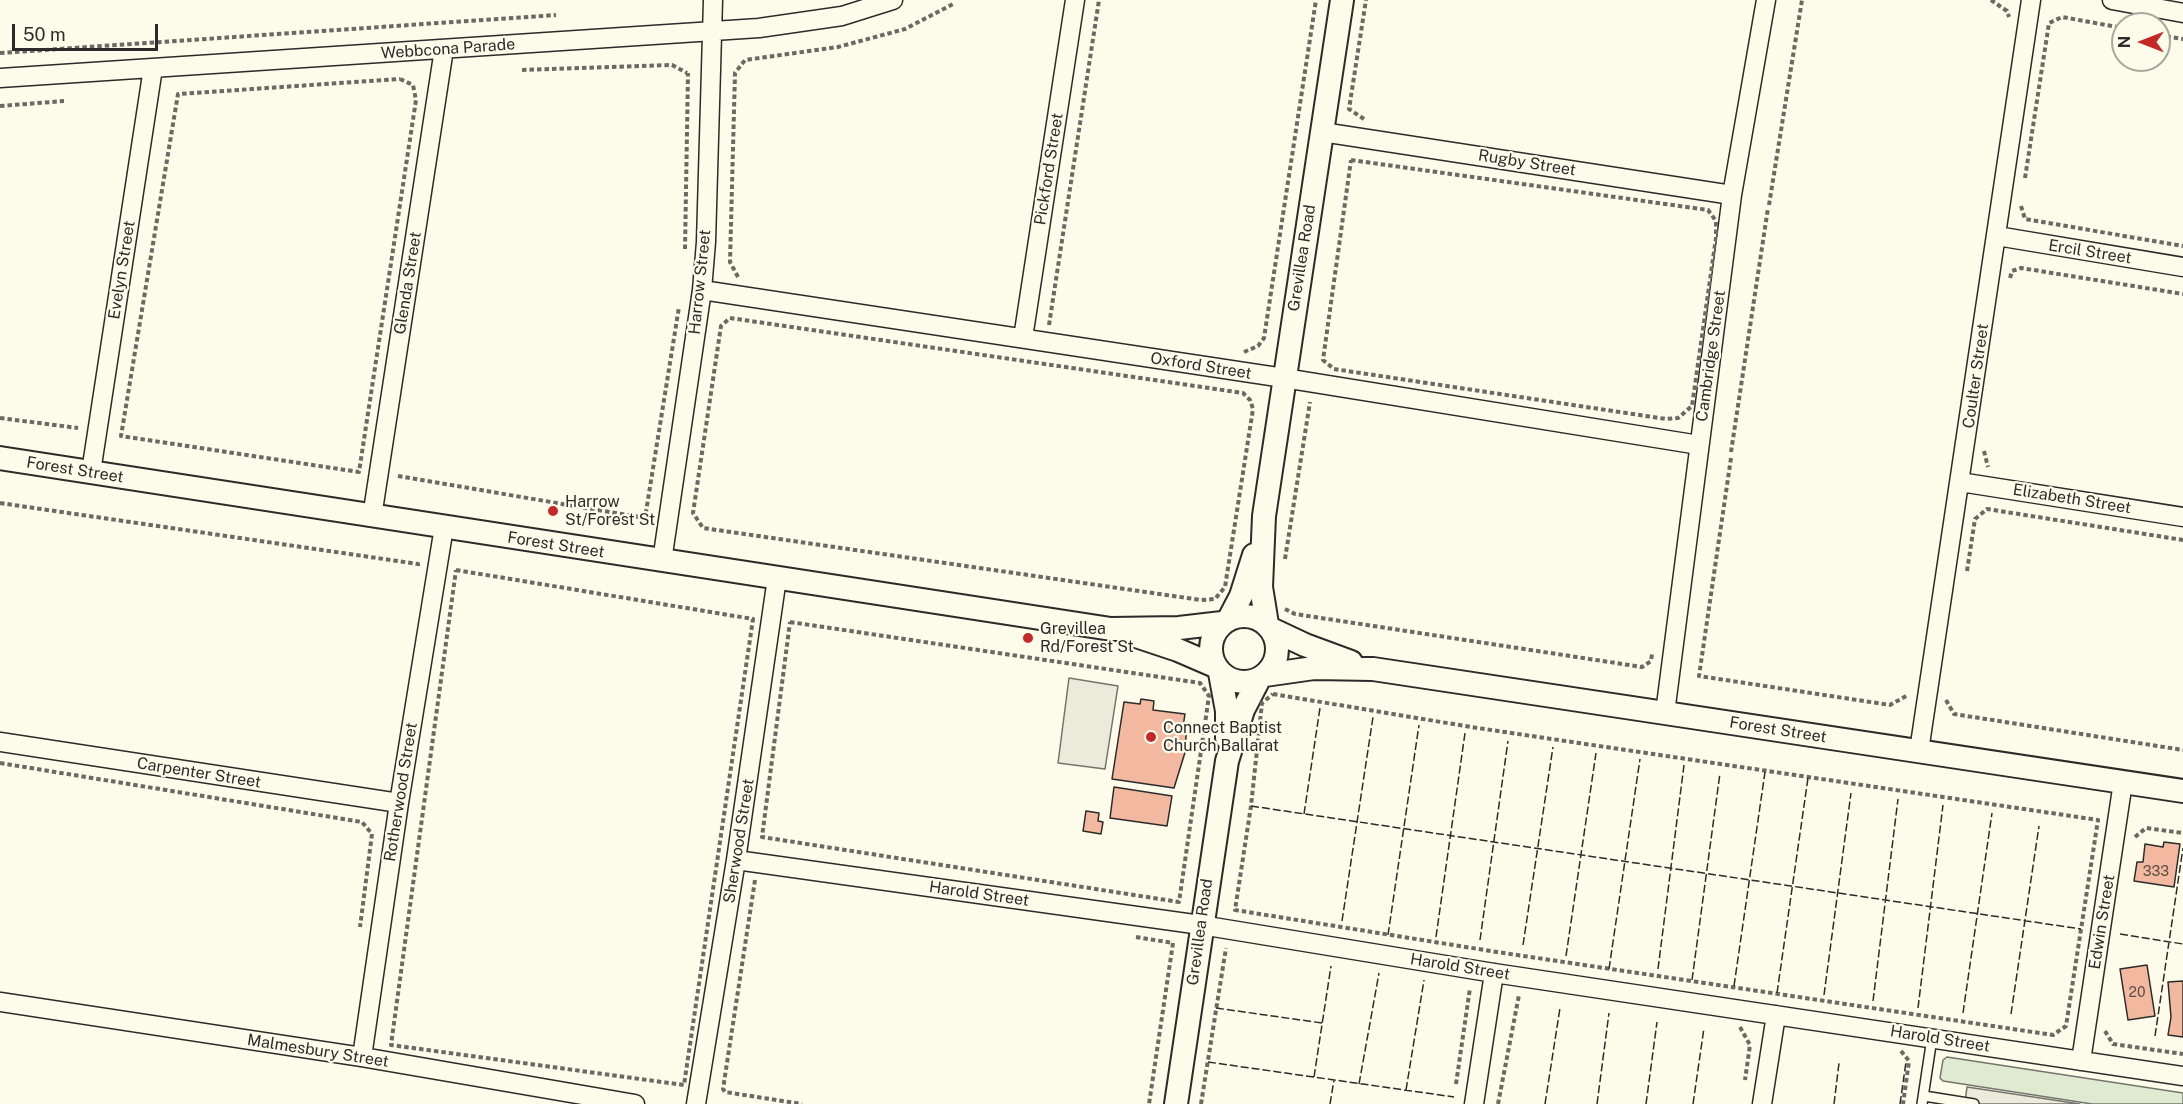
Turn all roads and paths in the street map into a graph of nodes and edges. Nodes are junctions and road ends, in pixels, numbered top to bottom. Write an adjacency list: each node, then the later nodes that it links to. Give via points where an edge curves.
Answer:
1 (713, 0): 18 (street, Harrow Street)
2 (893, 0): 18 (street, Webbcona Parade, via 818,20)
3 (1075, 0): 43 (street, Pickford Street)
4 (1099, 0): 42 (path)
5 (1316, 0): 44 (path)
6 (1342, 0): 28 (street, Grevillea Road)
7 (1366, 0): 27 (path)
8 (1766, 0): 31 (street, Cambridge Street)
9 (1802, 0): 51 (path)
10 (1990, 0): 16 (path, via 2007,11)
11 (2031, 0): 33 (street, Coulter Street)
12 (2112, 0): 14 (street)
13 (955, 3): 38 (path, via 894,32 838,47 745,60 735,73 730,250 730,262)
14 (2183, 13)
15 (556, 15): 20 (path)
16 (2010, 21)
17 (2111, 26): 30 (path, via 2061,17 2049,23)
18 (713, 32): 19 (street, Webbcona Parade); 39 (street, Harrow Street)
19 (444, 49): 21 (street, Webbcona Parade); 60 (street, Glenda Street)
20 (0, 53)
21 (153, 68): 23 (street, Webbcona Parade); 54 (street, Evelyn Street)
22 (522, 70): 35 (path, via 672,65 688,73)
23 (0, 78)
24 (411, 83): 55 (path, via 400,79 178,94 121,436)
25 (64, 101): 26 (path)
26 (0, 105)
27 (1349, 109)
28 (1322, 132): 31 (street, Rugby Street); 46 (street, Grevillea Road)
29 (1351, 160): 45 (path)
30 (2024, 187)
31 (1732, 195): 50 (street, Cambridge Street)
32 (2022, 199): 34 (path, via 2020,210 2025,219)
33 (1997, 236): 36 (street, Ercil Street); 57 (street, Coulter Street)
34 (2183, 246)
35 (685, 258)
36 (2183, 267)
37 (2012, 271): 40 (path, via 2021,268)
38 (739, 277)
39 (702, 290): 43 (street, Oxford Street); 64 (street, Harrow Street)
40 (2183, 294)
41 (679, 303): 56 (path, via 645,518)
42 (1049, 325)
43 (1023, 338): 46 (street, Oxford Street)
44 (1264, 338)
45 (1323, 360)
46 (1284, 378): 50 (street, Oxford Street); 68 (street, Grevillea Road, via 1264,516)
47 (1309, 402): 66 (path)
48 (0, 418): 49 (path)
49 (78, 429)
50 (1699, 445): 80 (street, Cambridge Street)
51 (1731, 452)
52 (0, 458): 54 (street, Forest Street)
53 (1731, 458): 78 (path, via 1699,676 1890,705)
54 (92, 472): 60 (street, Forest Street)
55 (359, 472)
56 (398, 478)
57 (1960, 482): 61 (street, Elizabeth Street); 83 (street, Coulter Street)
58 (0, 503): 65 (path)
59 (1987, 508): 63 (path)
60 (372, 517): 62 (street, Forest Street)
61 (2183, 517)
62 (444, 527): 64 (street, Forest Street); 88 (street, Rotherwood Street)
63 (2183, 540)
64 (662, 561): 67 (street, Forest Street)
65 (418, 564)
66 (1284, 564)
67 (777, 578): 73 (street, Forest Street); 94 (street, Sherwood Street)
68 (1242, 596): 68 (path, via 1197,600 703,528 693,513 721,326 730,318 1244,393 1252,412 1226,583); 70 (street, Grevillea Road); 72 (street, Grevillea Road); 74 (path, via 1280,602 1295,615)
69 (753, 619): 113 (path, via 456,570 391,1045)
70 (1226, 621): 72 (street, via 1249,615); 73 (street, via 1179,628); 76 (street, Grevillea Road, via 1210,646)
71 (790, 622): 93 (path, via 1200,683 1209,696 1179,902)
72 (1269, 626): 75 (street, Forest Street, via 1305,645); 77 (street, Grevillea Road, via 1276,638 1277,653)
73 (1112, 629): 76 (street, via 1178,650)
74 (1642, 667)
75 (1373, 669): 77 (street, Forest Street, via 1314,668); 80 (street, Forest Street)
76 (1218, 670): 77 (street, via 1236,681); 84 (street, Grevillea Road, via 1227,711)
77 (1262, 677): 84 (street, Grevillea Road, via 1243,710)
78 (1908, 696)
79 (1946, 701): 82 (path, via 1954,714)
80 (1665, 713): 83 (street, Forest Street)
81 (0, 742): 88 (street, Carpenter Street)
82 (2183, 750)
83 (1919, 751): 86 (street, Forest Street)
84 (1227, 761): 96 (street, Grevillea Road)
85 (0, 763): 92 (path, via 362,822)
86 (2123, 782): 87 (street, Forest Street); 111 (street, Edwin Street)
87 (2183, 791)
88 (399, 803): 110 (street, Rotherwood Street)
89 (2098, 820): 105 (path, via 1495,731 1273,694 1262,703 1235,910)
90 (2146, 828): 91 (path)
91 (2183, 833)
92 (372, 834)
93 (762, 837)
94 (736, 860): 96 (street, Harold Street); 119 (street, Sherwood Street)
95 (756, 879): 120 (path, via 723,1089)
96 (1201, 925): 99 (street, Harold Street); 122 (street, Grevillea Road)
97 (1173, 943): 121 (path)
98 (1226, 948): 123 (path)
99 (1494, 973): 103 (street, Harold Street); 124 (street)
100 (1471, 988): 114 (path)
101 (1518, 995): 125 (path)
102 (0, 1002): 110 (street, Malmesbury Street)
103 (1776, 1015): 106 (street, Harold Street); 126 (street)
104 (1740, 1026): 115 (path, via 1750,1045)
105 (2053, 1035)
106 (1932, 1038): 111 (street, Harold Street); 117 (lane)
107 (2113, 1044): 109 (path)
108 (1899, 1050): 127 (path, via 1909,1061)
109 (2183, 1054)
110 (362, 1057): 116 (street, Malmesbury Street)
111 (2081, 1061): 112 (street, Harold Street)
112 (2183, 1076)
113 (684, 1085)
114 (1456, 1086)
115 (1743, 1092)
116 (529, 1096): 118 (street, Malmesbury Street)
117 (1923, 1100): 128 (lane)
118 (635, 1104)
119 (696, 1104)
120 (802, 1104)
121 (1149, 1104)
122 (1176, 1104)
123 (1201, 1104)
124 (1474, 1104)
125 (1498, 1104)
126 (1762, 1104)
127 (1902, 1104)
128 (1974, 1104)

